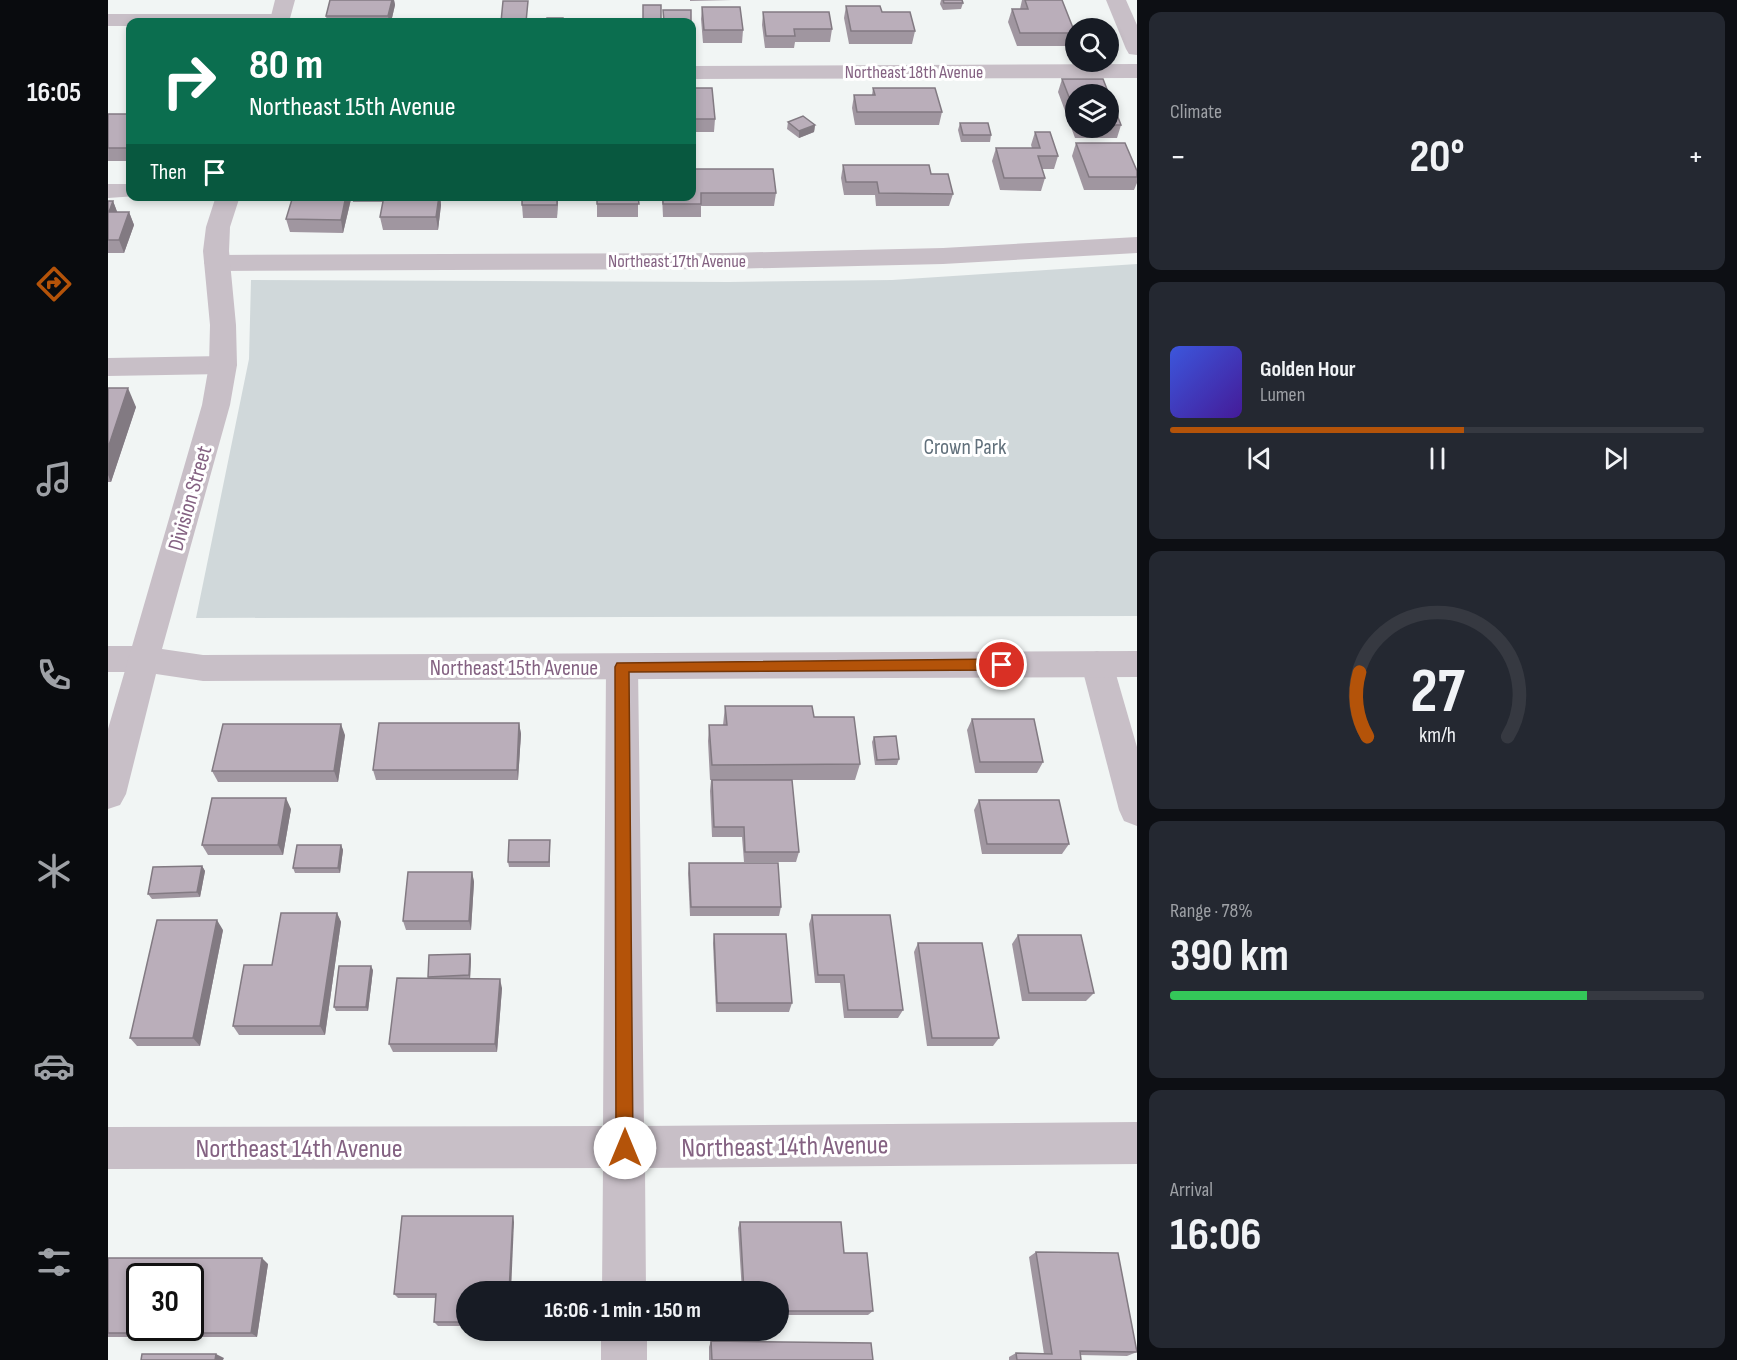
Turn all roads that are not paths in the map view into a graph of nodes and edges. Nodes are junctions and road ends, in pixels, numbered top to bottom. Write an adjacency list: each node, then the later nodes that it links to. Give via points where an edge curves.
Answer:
1 (1116, 0): 6 (street)
2 (281, 14): 3 (street)
3 (182, 18)
4 (126, 20): 5 (street)
5 (108, 21)
6 (1137, 49)
7 (1137, 71): 8 (street, Northeast 18th Avenue)
8 (696, 73)
9 (108, 191): 10 (street)
10 (126, 191)
11 (226, 201): 13 (street, Division Street, via 218,227)
12 (1137, 245): 13 (street, Northeast 17th Avenue, via 943,256)
13 (217, 263): 14 (street, Division Street)
14 (223, 364): 15 (street); 17 (street, Division Street, via 216,405)
15 (108, 367)
16 (108, 659): 17 (street, Northeast 15th Avenue)
17 (143, 659): 20 (street, Northeast 15th Avenue, via 203,668); 21 (street, Division Street)
18 (1097, 664): 19 (street, Northeast 15th Avenue); 20 (street, Northeast 15th Avenue); 22 (street)
19 (1137, 664)
20 (622, 667): 25 (street)
21 (108, 794)
22 (1137, 810)
23 (1137, 1143): 25 (street, Northeast 14th Avenue)
24 (108, 1148): 25 (street, Northeast 14th Avenue)
25 (625, 1148): 26 (street)
26 (624, 1281)
27 (624, 1341): 28 (street)
28 (624, 1360)

